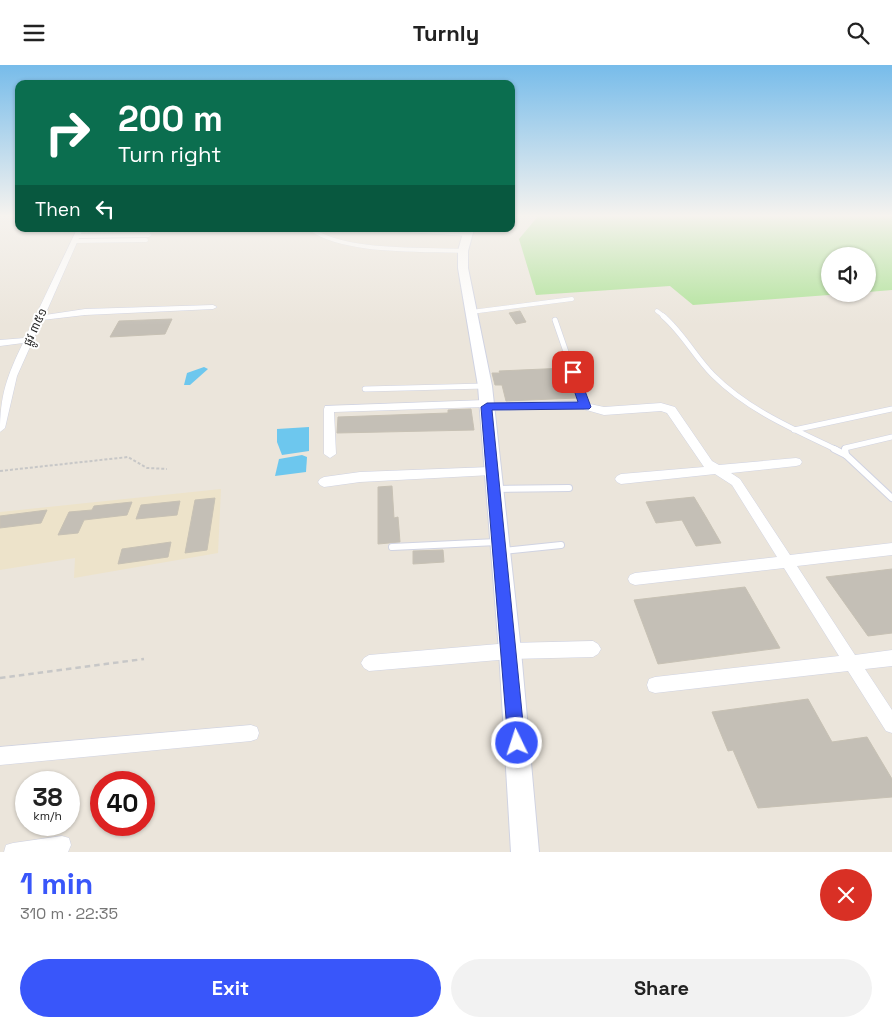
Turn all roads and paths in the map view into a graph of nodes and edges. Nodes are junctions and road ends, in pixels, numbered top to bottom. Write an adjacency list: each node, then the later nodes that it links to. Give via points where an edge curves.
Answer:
1 (69, 252): 7 (street, ផ្លូវ ៣៥១)
2 (465, 252): 6 (street, via 463,268)
3 (572, 299): 6 (lane)
4 (213, 307): 7 (street, via 93,312)
5 (656, 311): 16 (lane, via 674,323 712,375 761,414)
6 (471, 312): 12 (street)
7 (39, 318): 9 (street, ផ្លូវ ៣៥១)
8 (555, 320): 13 (lane)
9 (29, 339): 10 (street); 15 (street, ផ្លូវ ៣៥១, via 12,376)
10 (0, 343)
11 (365, 389): 12 (lane)
12 (486, 399): 13 (street); 18 (street, via 329,409); 24 (street)
13 (585, 407): 22 (street, via 604,411 667,408 708,464)
14 (892, 409): 16 (lane)
15 (0, 428)
16 (794, 430): 19 (lane)
17 (892, 437): 19 (lane, via 845,448)
18 (330, 455)
19 (846, 455): 29 (lane)
20 (796, 462): 22 (street)
21 (167, 469): 23 (path, via 147,469 128,457)
22 (716, 469): 25 (street); 34 (street, via 736,482)
23 (0, 471)
24 (492, 471): 26 (street, via 360,477); 28 (street)
25 (621, 479)
26 (324, 482)
27 (569, 488): 28 (lane)
28 (493, 489): 31 (street)
29 (892, 498)
30 (561, 545): 31 (lane)
31 (499, 546): 32 (lane); 37 (street)
32 (392, 547)
33 (892, 549): 34 (street)
34 (786, 561): 35 (street); 40 (street)
35 (635, 579)
36 (593, 649): 37 (street)
37 (510, 651): 41 (street); 49 (street)
38 (892, 657): 40 (street)
39 (144, 659): 42 (path)
40 (852, 662): 43 (street); 44 (street)
41 (368, 663)
42 (0, 677)
43 (655, 685)
44 (892, 725)
45 (251, 733): 46 (street)
46 (0, 756)
47 (62, 845): 48 (street)
48 (13, 852)
49 (525, 852)

